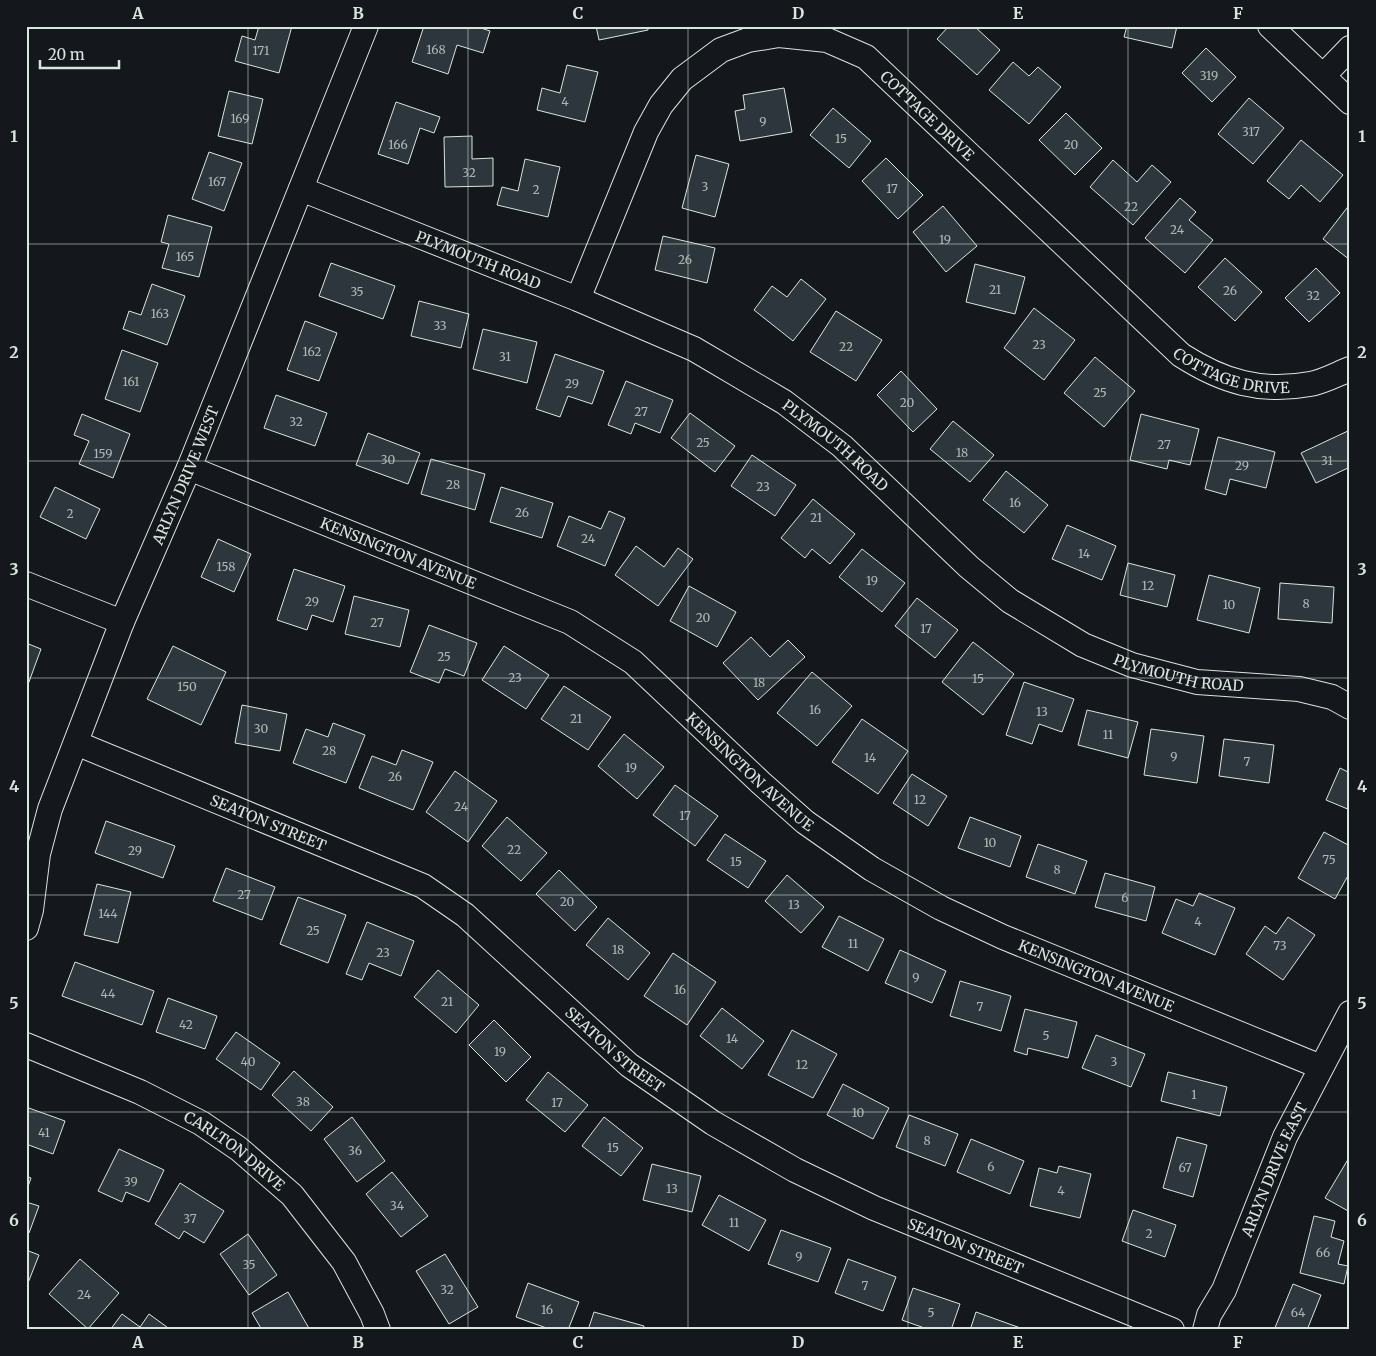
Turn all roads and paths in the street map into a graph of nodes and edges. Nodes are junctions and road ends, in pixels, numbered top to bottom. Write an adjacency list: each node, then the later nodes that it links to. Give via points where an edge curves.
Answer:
1 (366, 26): 6 (street, ARLYN DRIVE WEST)
2 (1270, 26): 4 (street)
3 (1350, 48): 4 (street)
4 (1323, 76): 5 (street)
5 (1350, 102)
6 (301, 189): 7 (street, PLYMOUTH ROAD); 9 (street, ARLYN DRIVE WEST)
7 (578, 299): 8 (street, COTTAGE DRIVE, via 646,132 661,105 682,79 721,50 748,40 779,35 827,40 866,57 1182,355 1201,368 1236,382 1270,388 1312,384); 12 (street, PLYMOUTH ROAD, via 694,349 784,402 842,446 969,567 1010,601 1083,646 1132,665 1197,682 1299,689 1332,697)
8 (1350, 369)
9 (189, 468): 11 (street, ARLYN DRIVE WEST); 17 (street, KENSINGTON AVENUE, via 570,622 633,662 805,822 872,869 941,908 1003,937)
10 (26, 584): 11 (street)
11 (122, 622): 13 (street, ARLYN DRIVE WEST)
12 (1350, 706)
13 (76, 743): 14 (street, ARLYN DRIVE WEST, via 50,809 38,854); 19 (street, SEATON STREET, via 423,886 465,915 629,1065 713,1123 795,1170 874,1208)
14 (26, 928)
15 (1350, 1013): 17 (street, ARLYN DRIVE EAST)
16 (26, 1045): 18 (street, CARLTON DRIVE, via 140,1092 201,1123 240,1149 292,1196 344,1262)
17 (1321, 1067): 20 (street, ARLYN DRIVE EAST, via 1285,1138)
18 (378, 1330)
19 (1172, 1330)
20 (1205, 1330)

